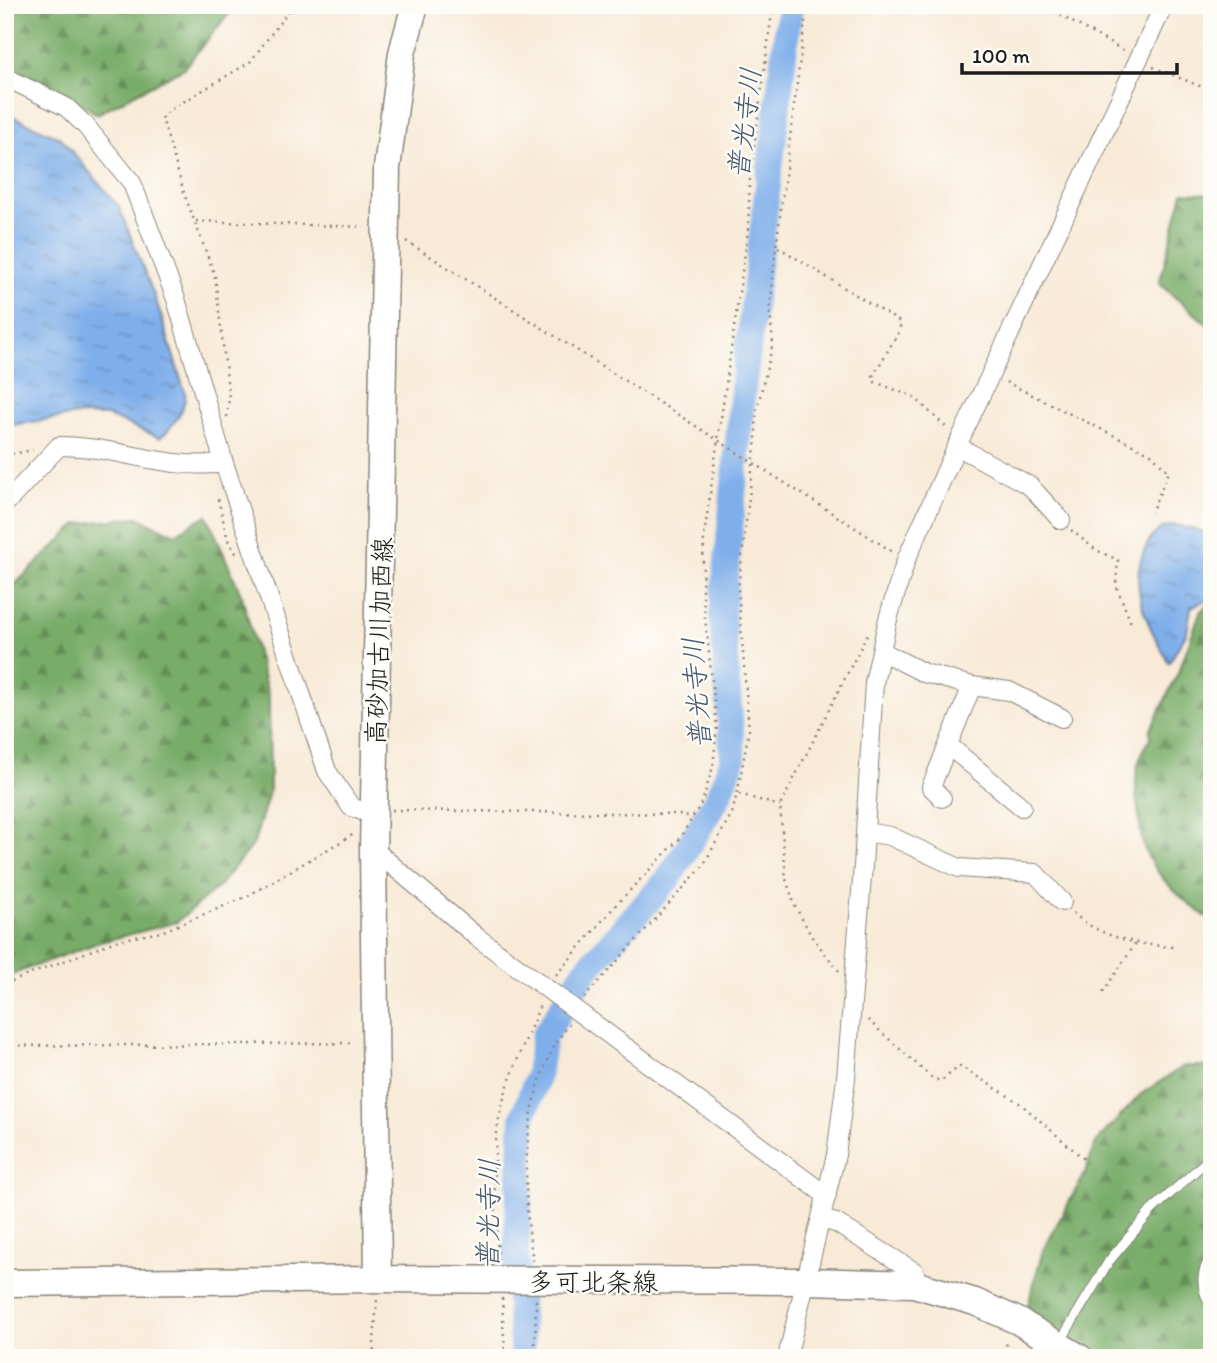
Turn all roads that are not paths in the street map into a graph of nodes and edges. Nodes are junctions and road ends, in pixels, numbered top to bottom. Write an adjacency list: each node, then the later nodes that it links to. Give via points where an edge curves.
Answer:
1 (415, 5): 15 (main road, 高砂加古川加西線, via 402,54 387,168)
2 (1164, 5): 4 (street)
3 (5, 76): 5 (street, via 66,107 132,183 176,299)
4 (959, 442): 7 (street, via 1030,486); 9 (street, via 906,560)
5 (224, 463): 6 (street, via 195,468 93,446 59,446); 15 (street, via 327,771 351,807)
6 (5, 504)
7 (1061, 520)
8 (869, 632): 9 (street)
9 (882, 648): 10 (street, via 924,673); 16 (street, via 874,683)
10 (972, 686): 11 (street, via 1009,691); 12 (street)
11 (1062, 718)
12 (948, 745): 13 (street, via 931,787); 14 (street)
13 (942, 798)
14 (1022, 807)
15 (374, 826): 19 (street, via 477,937); 22 (main road, 高砂加古川加西線)
16 (865, 831): 17 (street, via 890,836 959,868 1035,873); 19 (street, via 846,1079)
17 (1062, 902)
18 (1212, 1156): 27 (lane, via 1152,1210 1109,1261)
19 (827, 1196): 20 (street)
20 (821, 1219): 23 (street); 25 (street, via 836,1223 915,1272)
21 (1212, 1256): 26 (lane, via 1203,1270 1203,1289)
22 (378, 1279): 23 (main road, 多可北条線); 24 (main road, 多可北条線)
23 (806, 1281): 25 (main road, 多可北条線); 28 (street)
24 (5, 1283)
25 (914, 1284): 27 (main road, 多可北条線, via 975,1302)
26 (1212, 1306)
27 (1069, 1351)
28 (787, 1358)

